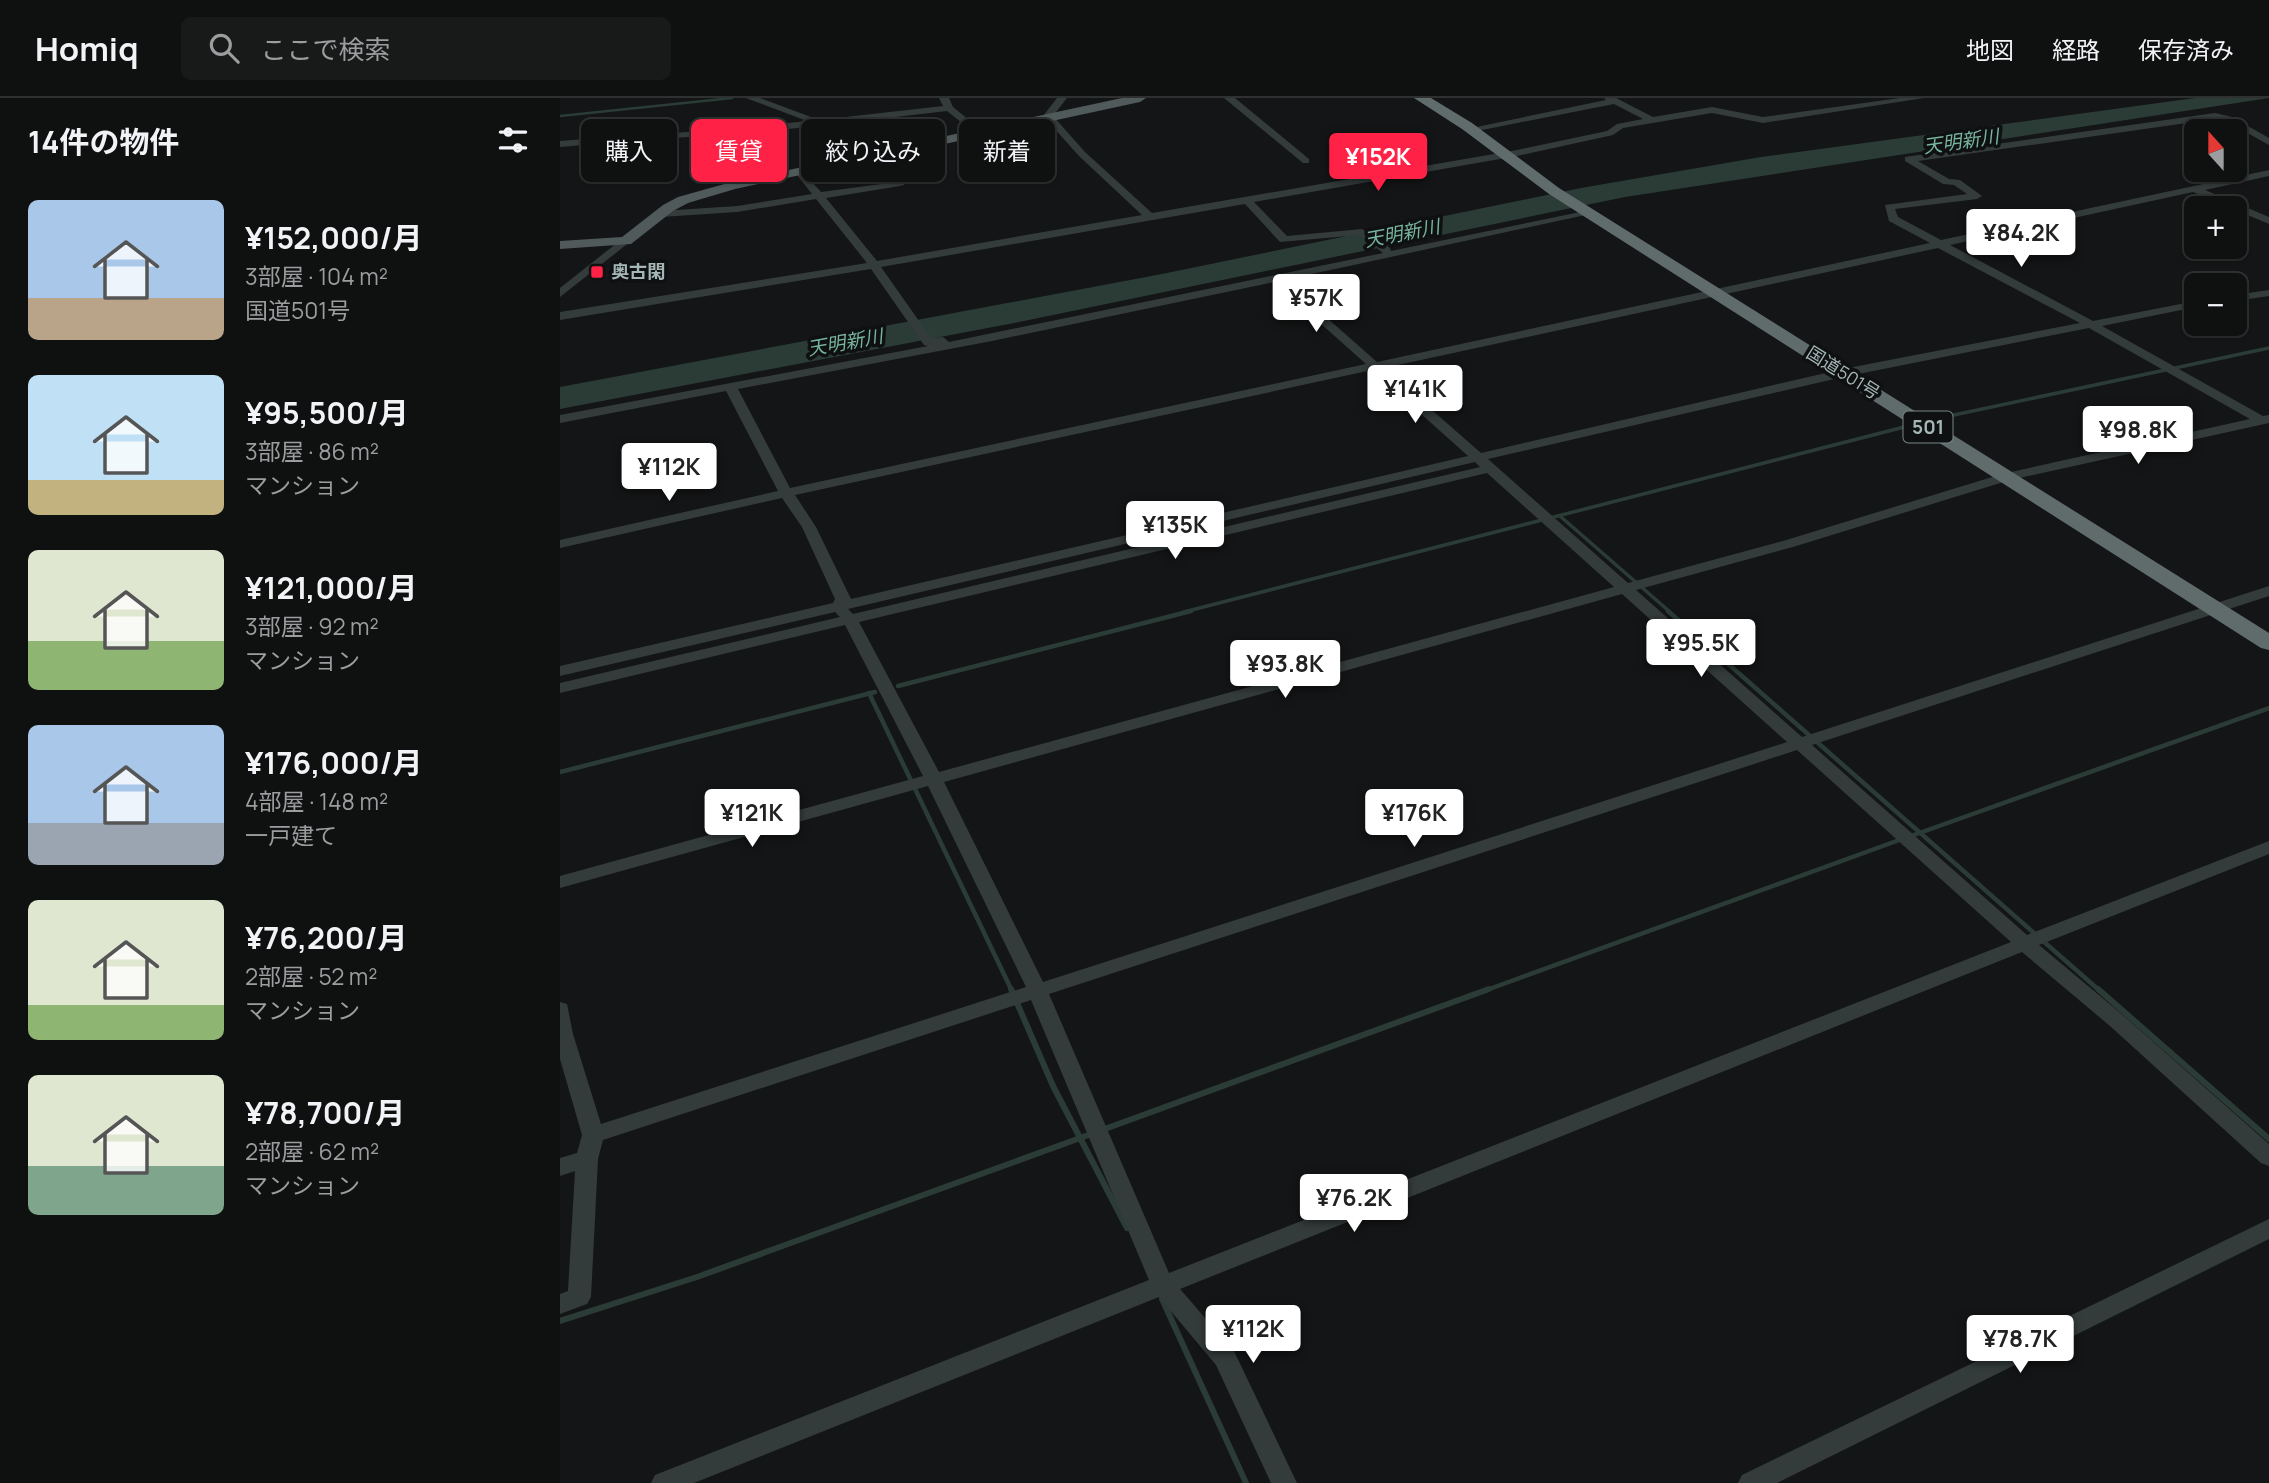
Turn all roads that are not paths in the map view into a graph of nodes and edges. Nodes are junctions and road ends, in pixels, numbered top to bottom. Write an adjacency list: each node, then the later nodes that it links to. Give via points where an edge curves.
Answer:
1 (751, 98): 10 (street)
2 (1062, 98): 9 (street)
3 (1140, 98): 9 (main road)
4 (1230, 98): 20 (street)
5 (1421, 98): 16 (highway, 国道501号 / 501)
6 (1919, 98): 14 (street, via 1763,120 1712,110)
7 (1612, 99): 14 (street); 16 (street)
8 (946, 103): 11 (street); 12 (street)
9 (1048, 116): 13 (main road); 29 (street)
10 (804, 119)
11 (840, 119)
12 (964, 119)
13 (1036, 119)
14 (1651, 120): 19 (street)
15 (801, 125): 18 (street)
16 (1472, 129): 19 (highway, 国道501号 / 501)
17 (2269, 142): 32 (street, via 2215,116 1909,159 1977,196 1889,207 1893,219)
18 (560, 144)
19 (1504, 155): 26 (street); 27 (highway, 国道501号 / 501)
20 (1306, 161)
21 (799, 171): 25 (street); 28 (main road, via 683,200)
22 (2269, 173): 24 (street)
23 (900, 183): 25 (street)
24 (2194, 189): 30 (street); 32 (street)
25 (820, 196): 28 (street, via 737,209); 35 (street)
26 (1248, 201): 29 (street); 34 (street, via 1284,240 1362,232 1385,250)
27 (1588, 212): 34 (street); 37 (highway, 国道501号 / 501)
28 (661, 214): 31 (main road)
29 (1150, 217): 35 (street)
30 (2269, 221)
31 (626, 241): 33 (main road); 39 (street)
32 (1939, 244): 37 (street); 43 (street)
33 (560, 245)
34 (1347, 263): 36 (street)
35 (874, 265): 42 (street); 44 (street, via 928,342)
36 (1277, 279): 44 (street); 45 (street)
37 (1716, 293): 45 (street); 46 (highway, 国道501号 / 501)
38 (2269, 293): 40 (street)
39 (560, 295)
40 (2247, 296)
41 (2184, 306): 43 (street)
42 (560, 316)
43 (2092, 324): 46 (street); 49 (street)
44 (992, 337): 47 (street)
45 (1376, 366): 50 (street); 53 (street)
46 (1843, 373): 50 (street); 52 (highway, 国道501号 / 501)
47 (731, 388): 48 (street); 53 (street)
48 (560, 419)
49 (2266, 420): 52 (street)
50 (1477, 458): 51 (street); 58 (street)
51 (1492, 468): 55 (street); 58 (street)
52 (2007, 477): 55 (street, via 1788,544); 57 (highway, 国道501号 / 501)
53 (786, 493): 54 (street); 58 (street, via 809,527 843,599)
54 (560, 544)
55 (1626, 586): 62 (street); 63 (street)
56 (2269, 591): 57 (street)
57 (2214, 608): 59 (highway, 国道501号 / 501); 62 (street)
58 (845, 613): 60 (street); 61 (street); 63 (street)
59 (2269, 643)
60 (560, 671)
61 (560, 688)
62 (1801, 744): 66 (street); 67 (street)
63 (933, 778): 65 (street); 67 (street)
64 (2269, 847): 66 (street)
65 (560, 882)
66 (2033, 941): 70 (street); 74 (street)
67 (1038, 992): 69 (street); 74 (street)
68 (560, 1009): 69 (street)
69 (593, 1135): 71 (street)
70 (2269, 1157)
71 (587, 1159): 72 (street); 75 (street, via 579,1297)
72 (560, 1167)
73 (2269, 1228): 78 (street)
74 (1163, 1286): 76 (street); 77 (street, via 1225,1358)
75 (560, 1304)
76 (664, 1483)
77 (1284, 1483)
78 (1751, 1483)

